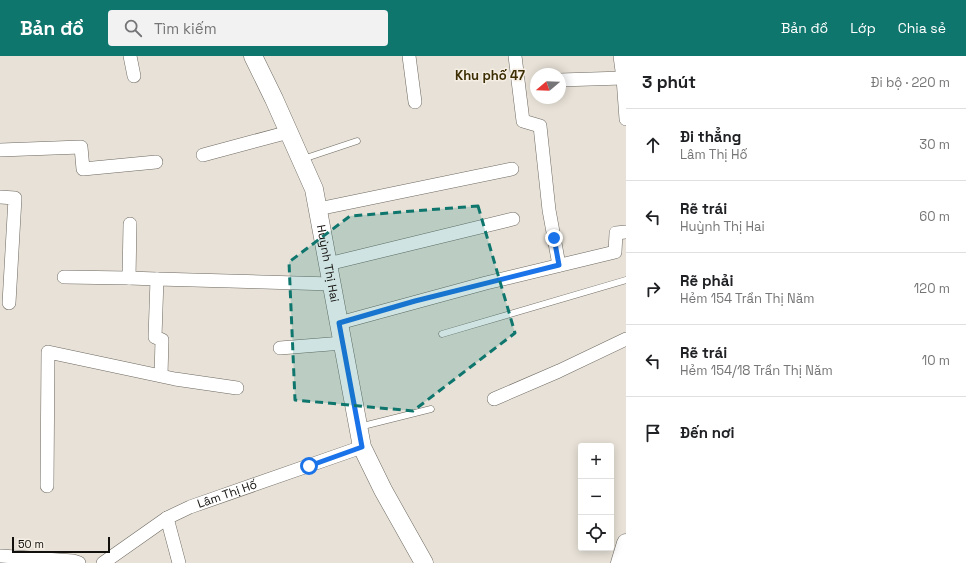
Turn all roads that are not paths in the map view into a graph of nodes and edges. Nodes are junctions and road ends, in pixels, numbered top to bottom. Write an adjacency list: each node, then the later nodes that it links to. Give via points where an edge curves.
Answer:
1 (130, 56): 6 (street)
2 (252, 56): 11 (street, Huỳnh Thị Hai)
3 (409, 56): 9 (street)
4 (515, 56): 24 (street, via 523,121 540,126 549,210)
5 (620, 56): 7 (street)
6 (134, 76)
7 (624, 78): 8 (street); 10 (street)
8 (566, 80)
9 (415, 102)
10 (626, 119)
11 (289, 132): 14 (street); 15 (street, Huỳnh Thị Hai)
12 (357, 141): 15 (lane)
13 (0, 150): 16 (street, via 81,147 83,169)
14 (203, 154)
15 (301, 160): 19 (street, Huỳnh Thị Hai, via 314,189)
16 (156, 162)
17 (512, 169): 19 (street)
18 (0, 197): 30 (street, via 15,198)
19 (318, 209): 23 (street, Huỳnh Thị Hai)
20 (513, 219): 23 (street)
21 (130, 224): 26 (street)
22 (626, 232): 24 (street, via 616,233 615,252)
23 (328, 264): 29 (street, Huỳnh Thị Hai)
24 (559, 265): 31 (street)
25 (64, 277): 26 (street)
26 (129, 278): 27 (street)
27 (157, 279): 29 (street); 36 (street, via 155,338 162,340)
28 (626, 280): 32 (lane)
29 (332, 284): 31 (street, Huỳnh Thị Hai)
30 (9, 303)
31 (339, 323): 34 (street, Huỳnh Thị Hai)
32 (442, 334)
33 (626, 339): 38 (street)
34 (343, 343): 35 (street); 40 (street, Huỳnh Thị Hai)
35 (280, 348)
36 (161, 375): 37 (street); 42 (street, via 48,352)
37 (237, 388)
38 (494, 400)
39 (431, 409): 40 (lane)
40 (358, 427): 41 (street, Huỳnh Thị Hai)
41 (362, 447): 43 (street, Lâm Thị Hố, via 190,507); 49 (street, Huỳnh Thị Hai)
42 (47, 486)
43 (167, 518): 47 (street, Lâm Thị Hố); 48 (street)
44 (626, 543): 50 (street)
45 (1, 556): 46 (street)
46 (80, 563)
47 (104, 563)
48 (179, 563)
49 (424, 563)
50 (620, 563)

